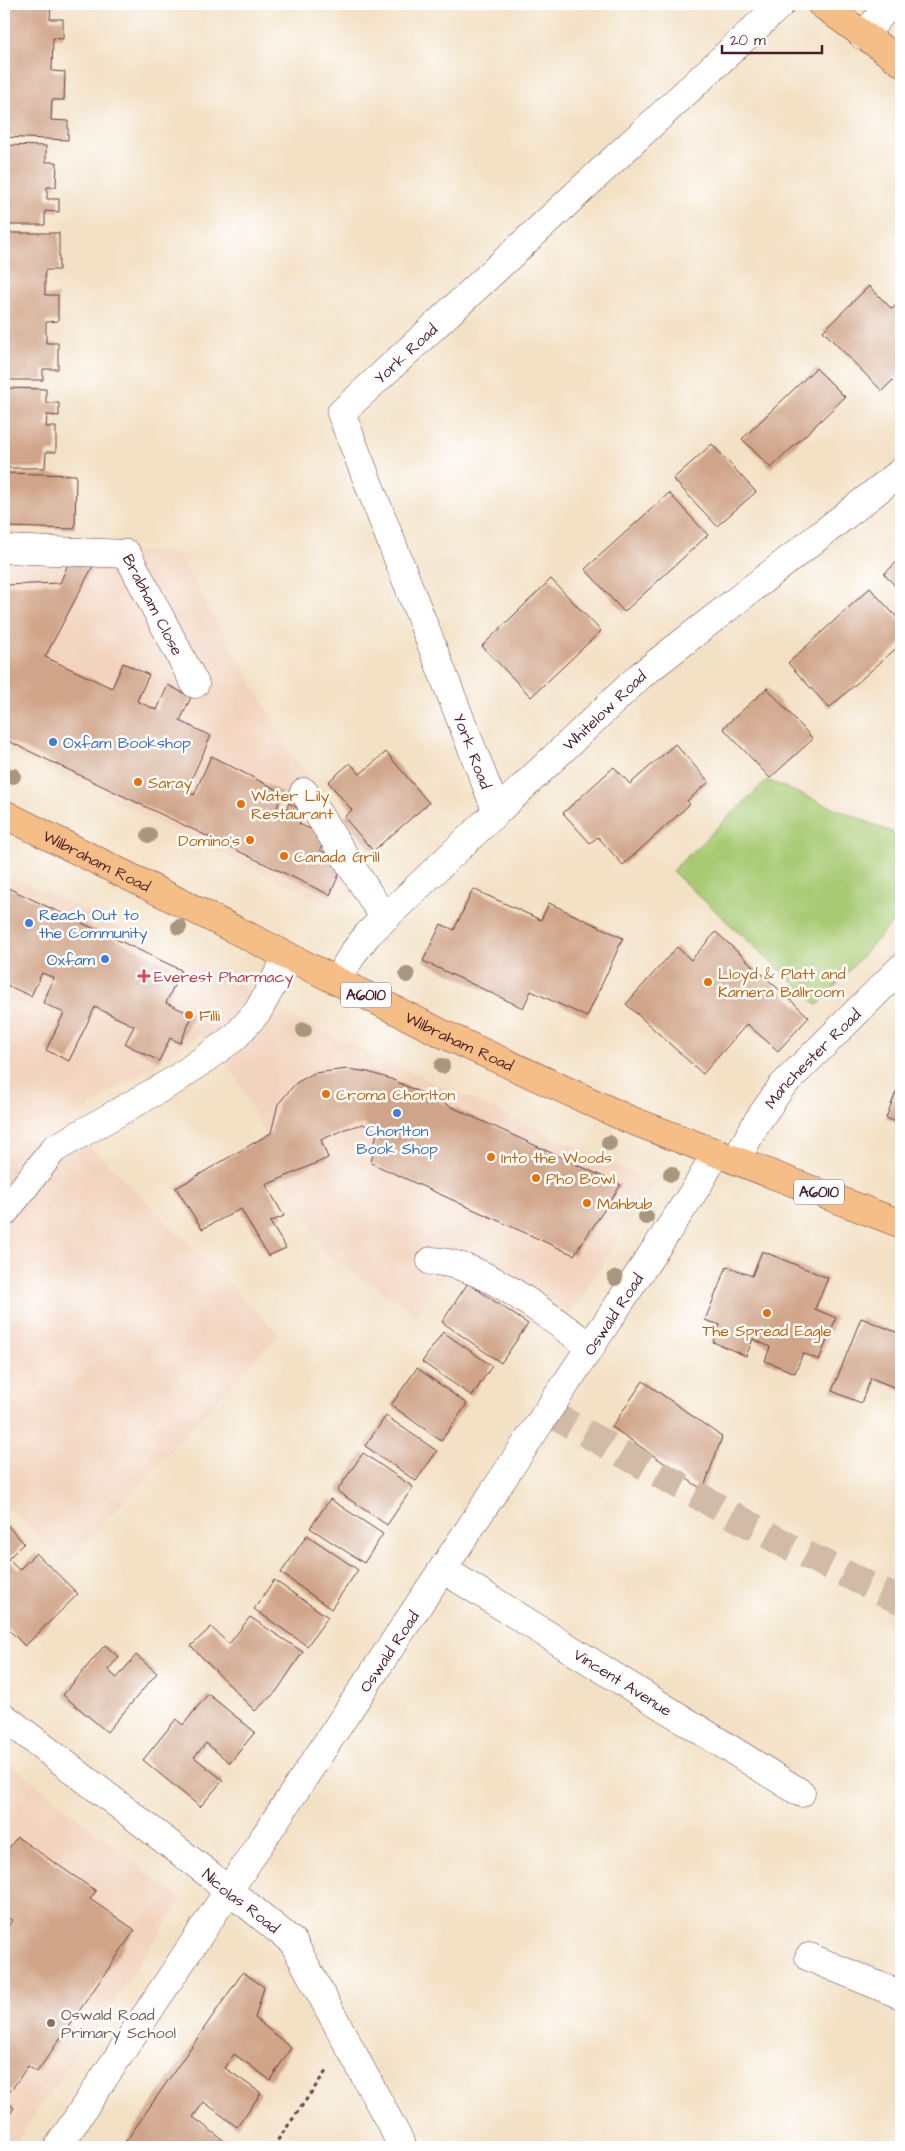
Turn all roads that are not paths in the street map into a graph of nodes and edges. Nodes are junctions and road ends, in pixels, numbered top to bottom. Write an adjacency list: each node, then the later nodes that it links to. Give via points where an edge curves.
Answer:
1 (781, 4): 10 (street, York Road, via 341,413)
2 (821, 4): 4 (main road)
3 (890, 4): 4 (street)
4 (863, 36): 5 (main road)
5 (901, 62)
6 (901, 472): 10 (street, Whitelow Road, via 640,676)
7 (4, 549): 8 (street, Brabham Close, via 127,554)
8 (195, 684)
9 (304, 792): 12 (street, via 376,905)
10 (496, 810): 12 (street, Whitelow Road)
11 (4, 814): 13 (main road, Wilbraham Road / A6010)
12 (387, 916): 15 (street, Whitelow Road, via 354,952)
13 (288, 956): 15 (main road, Wilbraham Road / A6010); 17 (street, via 258,1012 234,1037 175,1080 54,1149)
14 (901, 968): 16 (street, Manchester Road, via 782,1086 757,1122)
15 (337, 980): 16 (main road, Wilbraham Road / A6010, via 441,1033 628,1120)
16 (726, 1156): 18 (main road, Wilbraham Road / A6010); 20 (street, Oswald Road, via 698,1185)
17 (4, 1213)
18 (901, 1224)
19 (431, 1261): 20 (street, via 449,1262 508,1289)
20 (591, 1347): 21 (street, Oswald Road)
21 (444, 1570): 23 (street, Vincent Avenue); 24 (street, Oswald Road)
22 (4, 1717): 24 (street, Nicolas Road)
23 (801, 1793)
24 (228, 1892): 27 (street, Oswald Road); 28 (street, Nicolas Road, via 293,1942)
25 (809, 1957): 26 (street)
26 (901, 1995)
27 (58, 2147)
28 (403, 2147)

